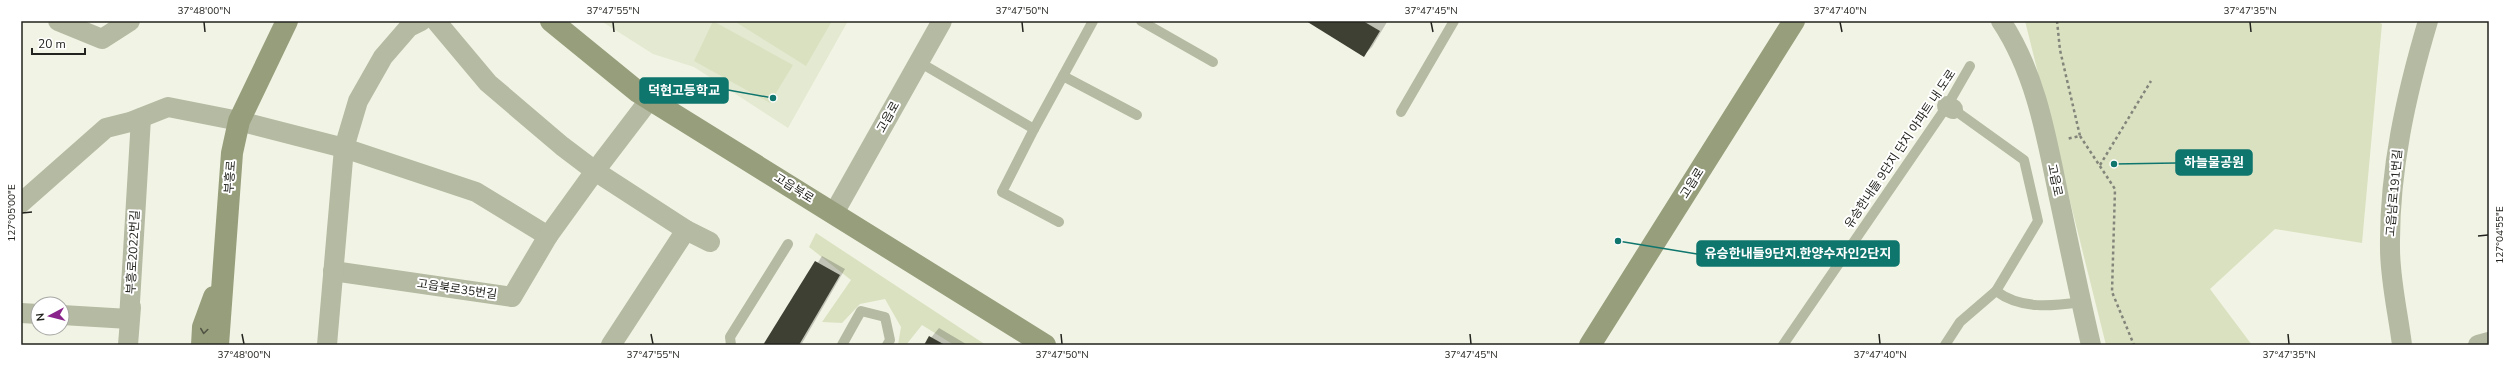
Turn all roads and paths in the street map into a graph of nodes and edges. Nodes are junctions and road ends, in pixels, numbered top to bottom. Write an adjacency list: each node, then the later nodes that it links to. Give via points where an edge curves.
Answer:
1 (58, 21): 2 (street, via 102,39)
2 (130, 21)
3 (287, 21): 25 (street, 부흥로)
4 (421, 21): 29 (street, via 409,27 383,57 358,101)
5 (436, 21): 31 (street, via 488,83)
6 (551, 21): 20 (street, 고읍북로)
7 (942, 21): 15 (street, 고읍로)
8 (1093, 21): 18 (lane)
9 (1141, 21): 16 (lane)
10 (1454, 21): 22 (lane)
11 (1794, 21): 55 (street, 고읍로)
12 (2001, 21): 28 (street, 고읍로, via 2018,47 2030,76)
13 (2057, 21): 27 (path, via 2060,50)
14 (2428, 21): 60 (street, 고읍남로191번길, via 2410,85 2395,159 2390,249)
15 (919, 62): 26 (lane); 33 (street, 고읍로)
16 (1213, 62)
17 (1970, 66): 21 (lane, 유승한내들 9단지 단지 아파트 내 도로)
18 (1063, 76): 23 (lane); 26 (lane)
19 (2150, 81): 30 (path)
20 (650, 100): 31 (street, 고읍북로35번길); 33 (street, 고읍북로)
21 (1950, 108): 41 (lane, 유승한내들 9단지 단지 아파트 내 도로, via 2024,160 2038,222); 56 (lane, 유승한내들 9단지 단지 아파트 내 도로)
22 (1401, 112)
23 (1137, 115)
24 (141, 118): 25 (street, via 168,107); 32 (street, via 106,128); 43 (street, 부흥로2022번길, via 129,319); 45 (street, 부흥로2022번길)
25 (239, 121): 29 (street); 39 (street, 부흥로, via 232,153)
26 (1034, 129): 34 (lane, via 1002,192)
27 (2080, 136): 28 (path); 30 (path)
28 (2048, 144): 42 (street, 고읍로)
29 (344, 148): 36 (street, via 476,192); 40 (street)
30 (2100, 165): 59 (path, via 2116,188 2112,292)
31 (595, 171): 35 (street); 36 (street, 고읍북로35번길)
32 (21, 202)
33 (834, 213): 54 (street, 고읍북로)
34 (1059, 222)
35 (686, 230): 37 (street); 50 (street)
36 (548, 236): 40 (street, 고읍북로35번길, via 512,297)
37 (710, 242)
38 (788, 244): 51 (lane, via 730,337)
39 (224, 268): 46 (street, one-way to 46, via 204,327); 47 (street, 부흥로); 48 (street)
40 (333, 271): 49 (street)
41 (1996, 291): 42 (lane, via 2006,299 2045,307); 57 (lane, 유승한내들 9단지 단지 아파트 내 도로, via 1960,322)
42 (2081, 302): 58 (street, 고읍로)
43 (70, 315)
44 (2489, 342): 61 (street)
45 (128, 345)
46 (202, 345)
47 (218, 345)
48 (230, 345)
49 (328, 345)
50 (611, 345)
51 (731, 345)
52 (842, 345): 53 (lane, via 861,312 885,316 890,340)
53 (887, 345)
54 (1045, 345)
55 (1590, 345)
56 (1783, 345)
57 (1945, 345)
58 (2091, 345)
59 (2134, 345)
60 (2402, 345)
61 (2478, 345)

